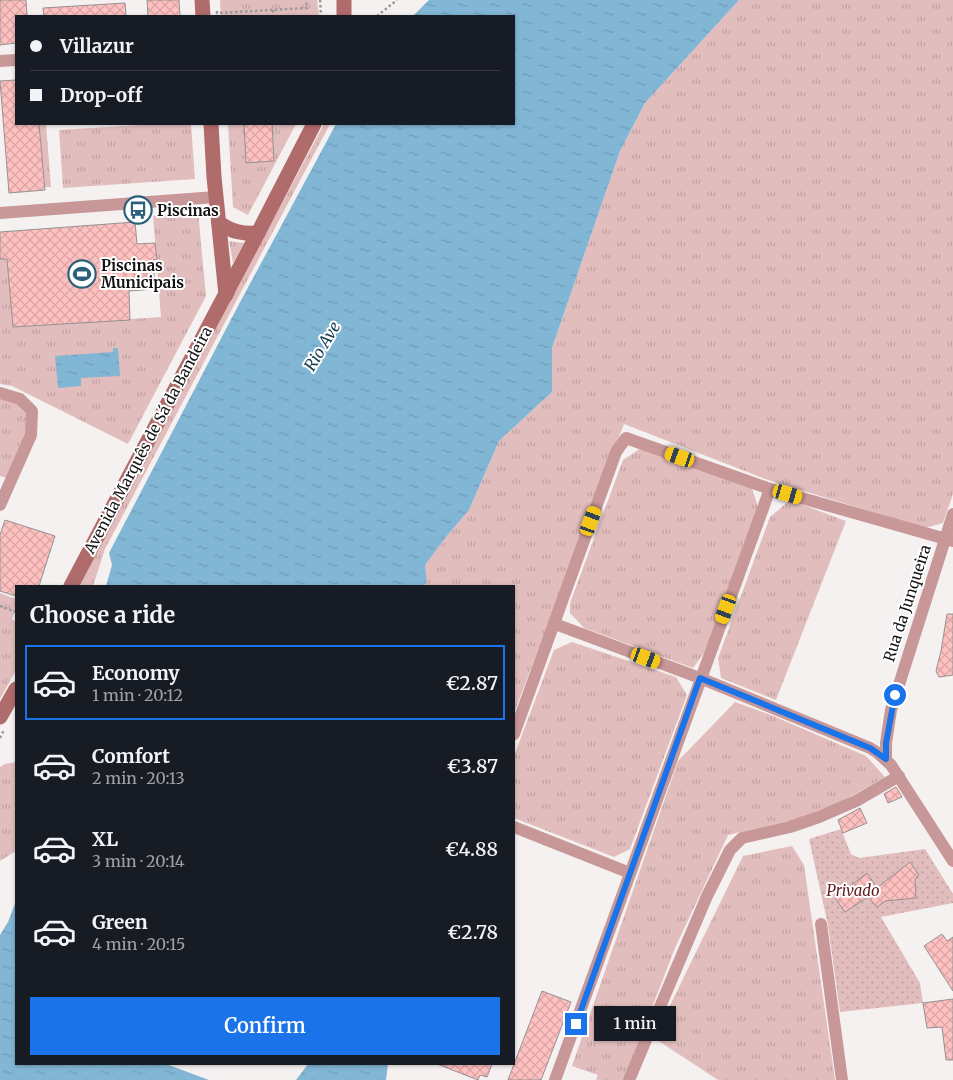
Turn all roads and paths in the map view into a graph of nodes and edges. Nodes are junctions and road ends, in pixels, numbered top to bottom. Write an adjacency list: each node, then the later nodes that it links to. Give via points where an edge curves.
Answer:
1 (202, 0): 7 (main road)
2 (306, 0): 6 (path, via 307,8)
3 (320, 0): 9 (path)
4 (344, 0): 10 (main road)
5 (397, 0): 11 (path)
6 (274, 10): 7 (path); 8 (path)
7 (210, 15)
8 (274, 15)
9 (322, 15)
10 (344, 15)
11 (378, 15)
12 (15, 60): 13 (street)
13 (0, 61)
14 (211, 125): 16 (main road)
15 (313, 125): 19 (main road, Avenida Marquês de Sá da Bandeira)
16 (216, 197): 17 (street); 18 (main road)
17 (0, 213)
18 (219, 223): 19 (main road, via 237,232); 20 (main road)
19 (258, 233): 20 (main road, Avenida Marquês de Sá da Bandeira)
20 (226, 294): 26 (main road, Avenida Marquês de Sá da Bandeira)
21 (0, 393): 23 (street, via 20,399 32,411 31,435)
22 (770, 489): 25 (street); 29 (street, via 626,438 616,452); 30 (street)
23 (0, 505)
24 (953, 514): 25 (street, Rua da Junqueira)
25 (949, 540): 34 (street, Rua da Junqueira, via 891,710)
26 (72, 585)
27 (0, 606): 28 (path)
28 (15, 612)
29 (555, 624): 30 (street); 33 (street)
30 (700, 678): 34 (street, via 870,748); 38 (street)
31 (15, 691): 32 (main road)
32 (0, 717)
33 (515, 731)
34 (886, 759): 35 (street)
35 (899, 776): 37 (street); 41 (street, via 819,817 742,838 730,850 707,896)
36 (515, 827): 38 (street)
37 (953, 860)
38 (630, 873): 40 (street)
39 (821, 924): 42 (street)
40 (555, 1080)
41 (629, 1080)
42 (842, 1080)

